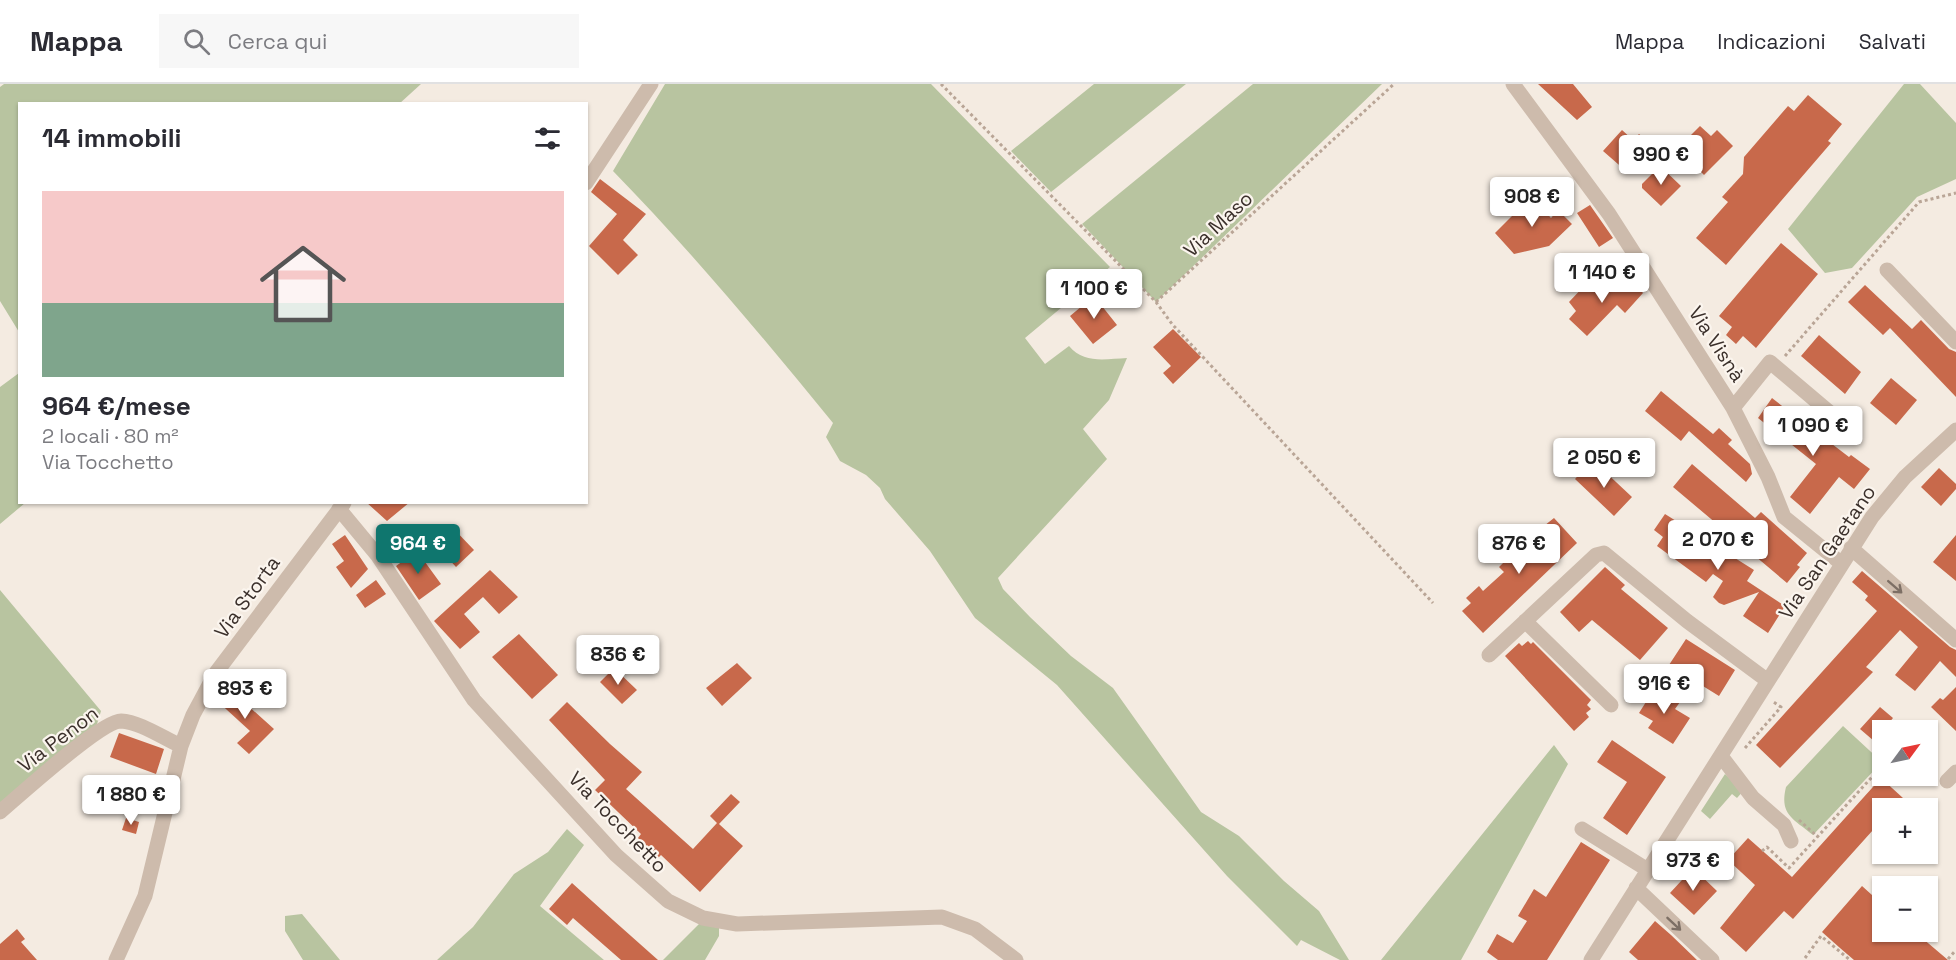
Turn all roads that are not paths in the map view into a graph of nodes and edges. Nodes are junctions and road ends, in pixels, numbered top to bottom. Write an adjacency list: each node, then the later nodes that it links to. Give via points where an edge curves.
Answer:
1 (651, 84): 3 (street)
2 (1513, 84): 6 (street, Via Visnà, via 1609,214)
3 (588, 180)
4 (1887, 270): 5 (street)
5 (1956, 342)
6 (1732, 408): 7 (street, via 1770,362); 11 (street, Via Visnà, via 1784,517)
7 (1835, 417)
8 (1956, 430): 10 (street, Via San Gaetano, via 1898,485)
9 (341, 506): 17 (street, Via Storta, via 214,674); 25 (street, Via Tocchetto, via 474,700 616,855 668,901 703,918 737,924 942,917 975,929)
10 (1851, 548): 11 (street, Via San Gaetano); 13 (street, one-way to 13)
11 (1842, 564): 15 (street, Via San Gaetano)
12 (1525, 621): 14 (street); 15 (street, via 1596,555 1604,553 1686,621); 16 (street)
13 (1956, 640)
14 (1489, 655)
15 (1768, 681): 18 (street, Via San Gaetano)
16 (1611, 705)
17 (181, 746): 19 (street, Via Penon, via 128,723 112,723); 24 (street, Via Storta, via 145,896)
18 (1720, 756): 21 (street, via 1753,798 1784,825); 22 (street, Via San Gaetano)
19 (0, 812)
20 (1582, 829): 22 (street)
21 (1791, 841)
22 (1648, 870): 23 (street, Via San Gaetano)
23 (1636, 888): 26 (street, Via San Gaetano); 27 (street, one-way to 27)
24 (116, 960)
25 (1017, 960)
26 (1590, 960)
27 (1712, 960)

